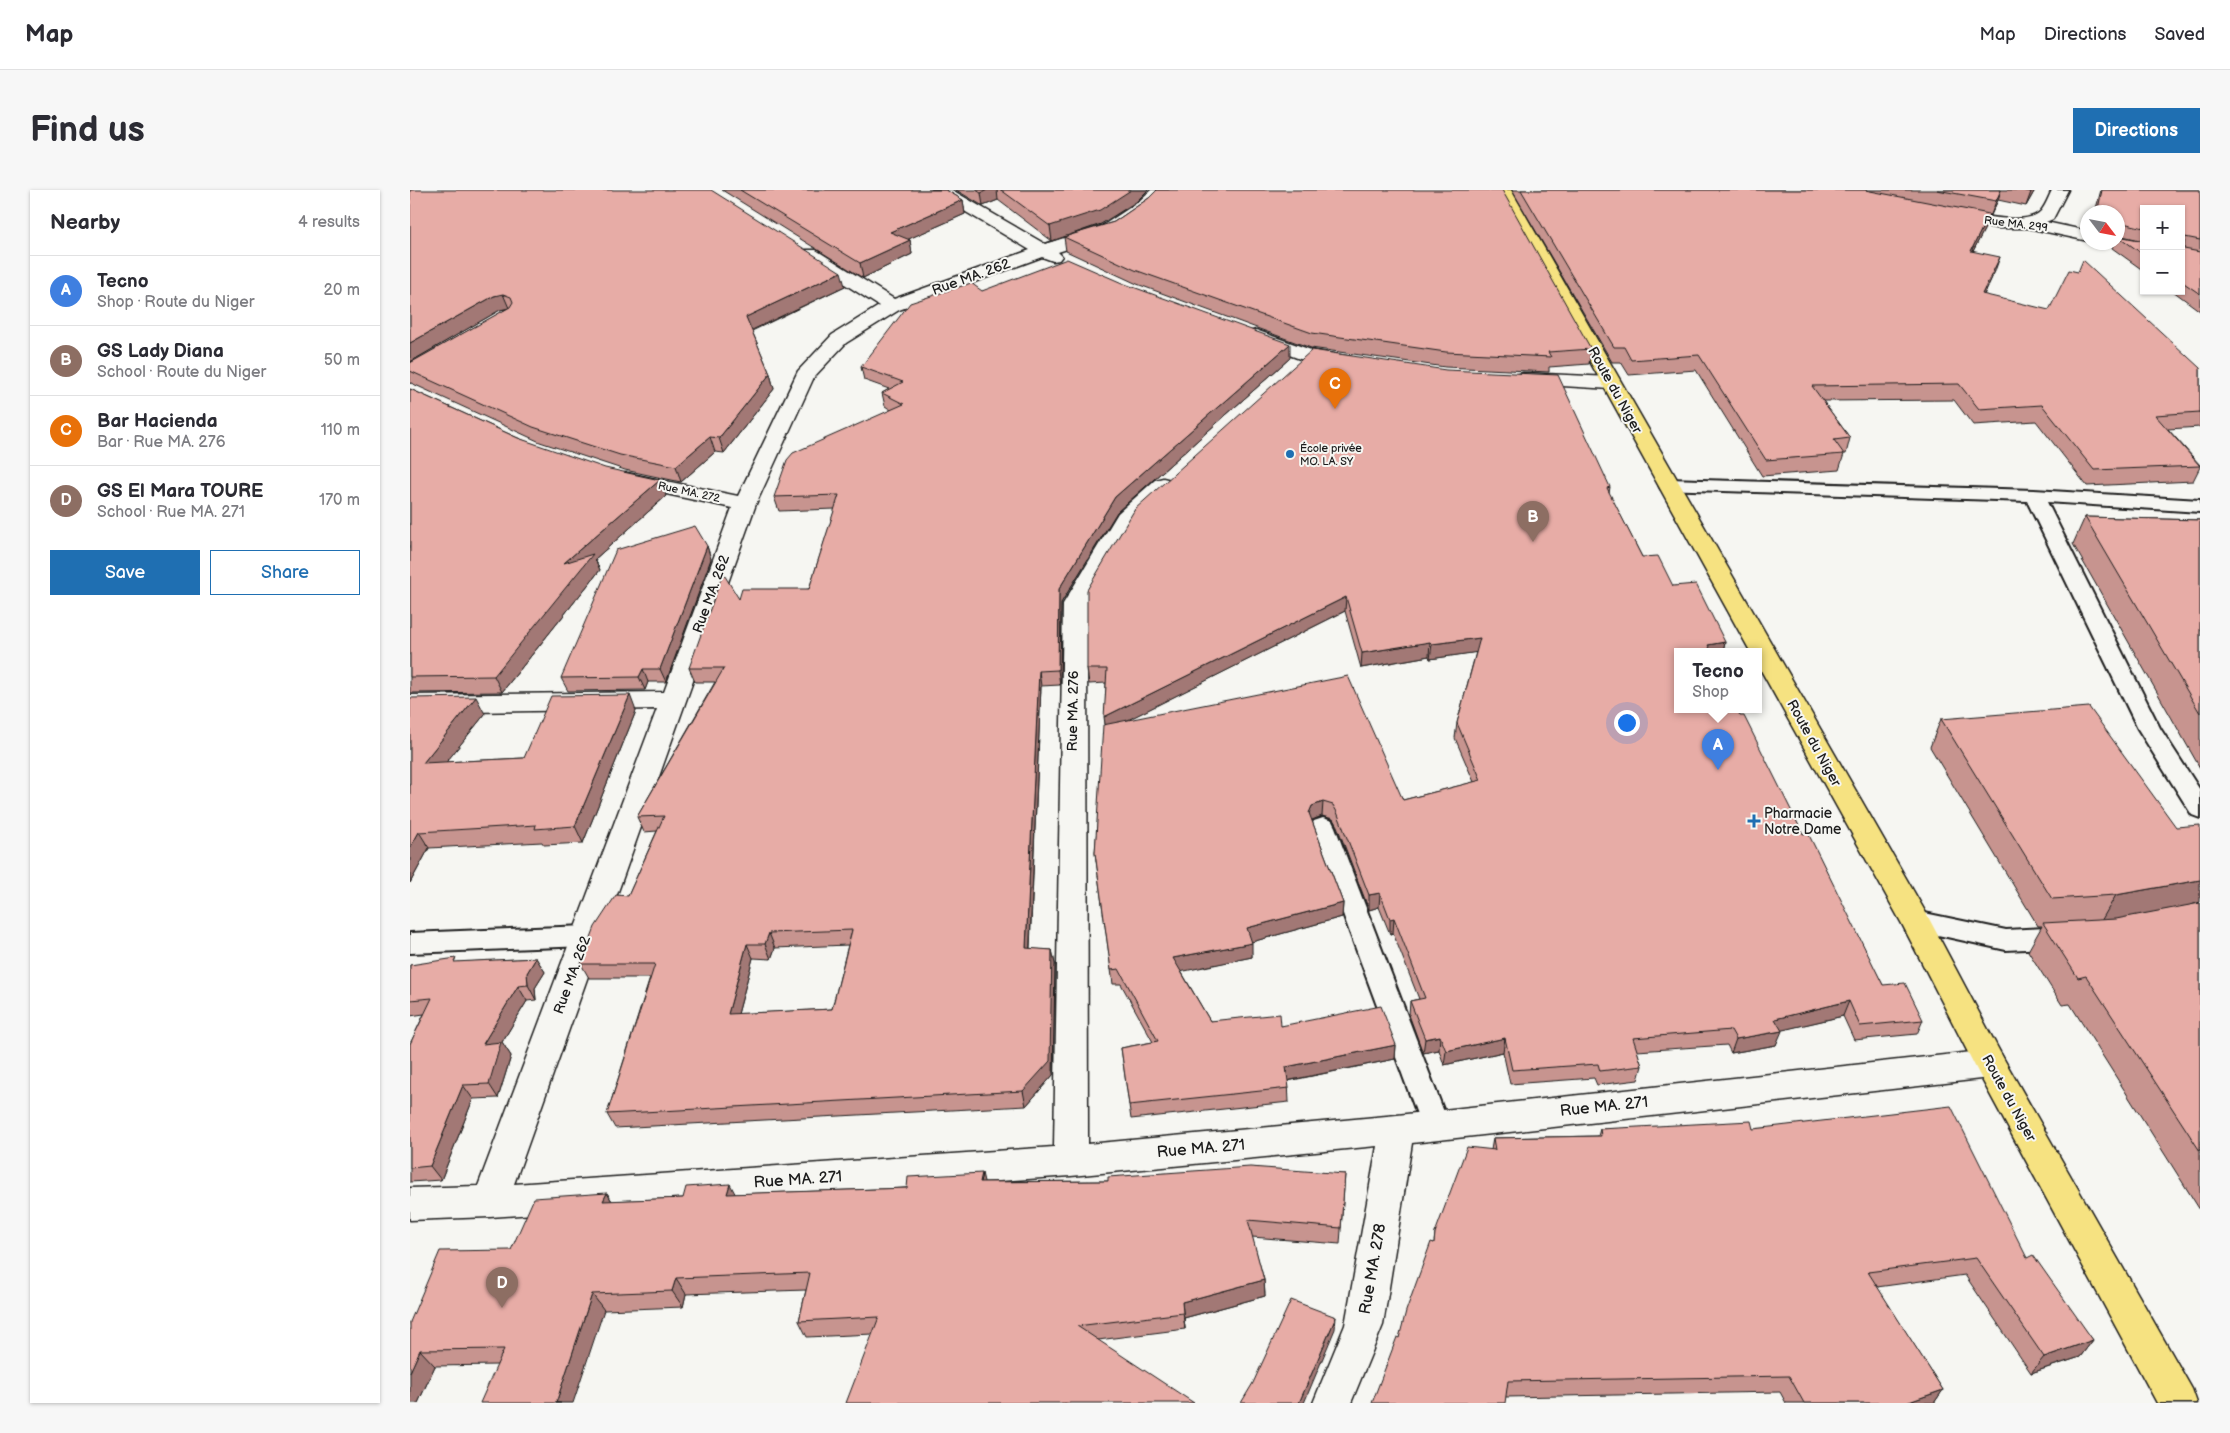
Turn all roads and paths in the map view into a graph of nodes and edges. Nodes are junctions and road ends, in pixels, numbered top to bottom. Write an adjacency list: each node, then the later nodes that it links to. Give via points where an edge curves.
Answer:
1 (940, 190): 9 (street)
2 (1160, 190): 9 (street, Rue MA. 262, via 1143,207 1108,230)
3 (1503, 190): 17 (main road, Route du Niger)
4 (2060, 190): 6 (street, via 2047,215)
5 (1930, 210): 6 (street, Rue MA. 299, via 1997,223)
6 (2028, 223): 7 (street, Rue MA. 299)
7 (2080, 234)
8 (800, 248): 11 (street)
9 (1042, 252): 10 (street); 11 (street, Rue MA. 262)
10 (1068, 263)
11 (892, 306): 22 (street, Rue MA. 262, via 839,339 805,375)
12 (1242, 331): 13 (street)
13 (1307, 355): 14 (street); 15 (street)
14 (1366, 364)
15 (1286, 375)
16 (1504, 378): 17 (street)
17 (1611, 383): 20 (main road, Route du Niger)
18 (1184, 466): 37 (street, Rue MA. 276, via 1126,518 1075,604)
19 (611, 474): 22 (street, Rue MA. 272)
20 (1668, 484): 21 (lane); 24 (main road, Route du Niger)
21 (2034, 496): 23 (lane); 28 (lane, via 2149,729)
22 (745, 504): 26 (street, Rue MA. 262)
23 (2200, 506)
24 (1761, 648)
25 (1762, 650): 30 (main road, Route du Niger)
26 (672, 700): 27 (street); 31 (street, Rue MA. 262)
27 (410, 704)
28 (2200, 809)
29 (1323, 827): 35 (lane)
30 (1915, 921): 32 (lane, via 2006,940); 34 (main road, Route du Niger)
31 (586, 936): 33 (lane); 38 (street, Rue MA. 262)
32 (2091, 936)
33 (410, 943)
34 (1990, 1064): 35 (street, Rue MA. 271); 41 (main road, Route du Niger)
35 (1435, 1125): 36 (street, Rue MA. 271)
36 (1397, 1130): 37 (street, Rue MA. 271); 40 (street, Rue MA. 278, via 1364,1325)
37 (1071, 1161): 38 (street, Rue MA. 271)
38 (490, 1201): 39 (street, Rue MA. 271)
39 (410, 1204)
40 (1332, 1403)
41 (2178, 1403)

